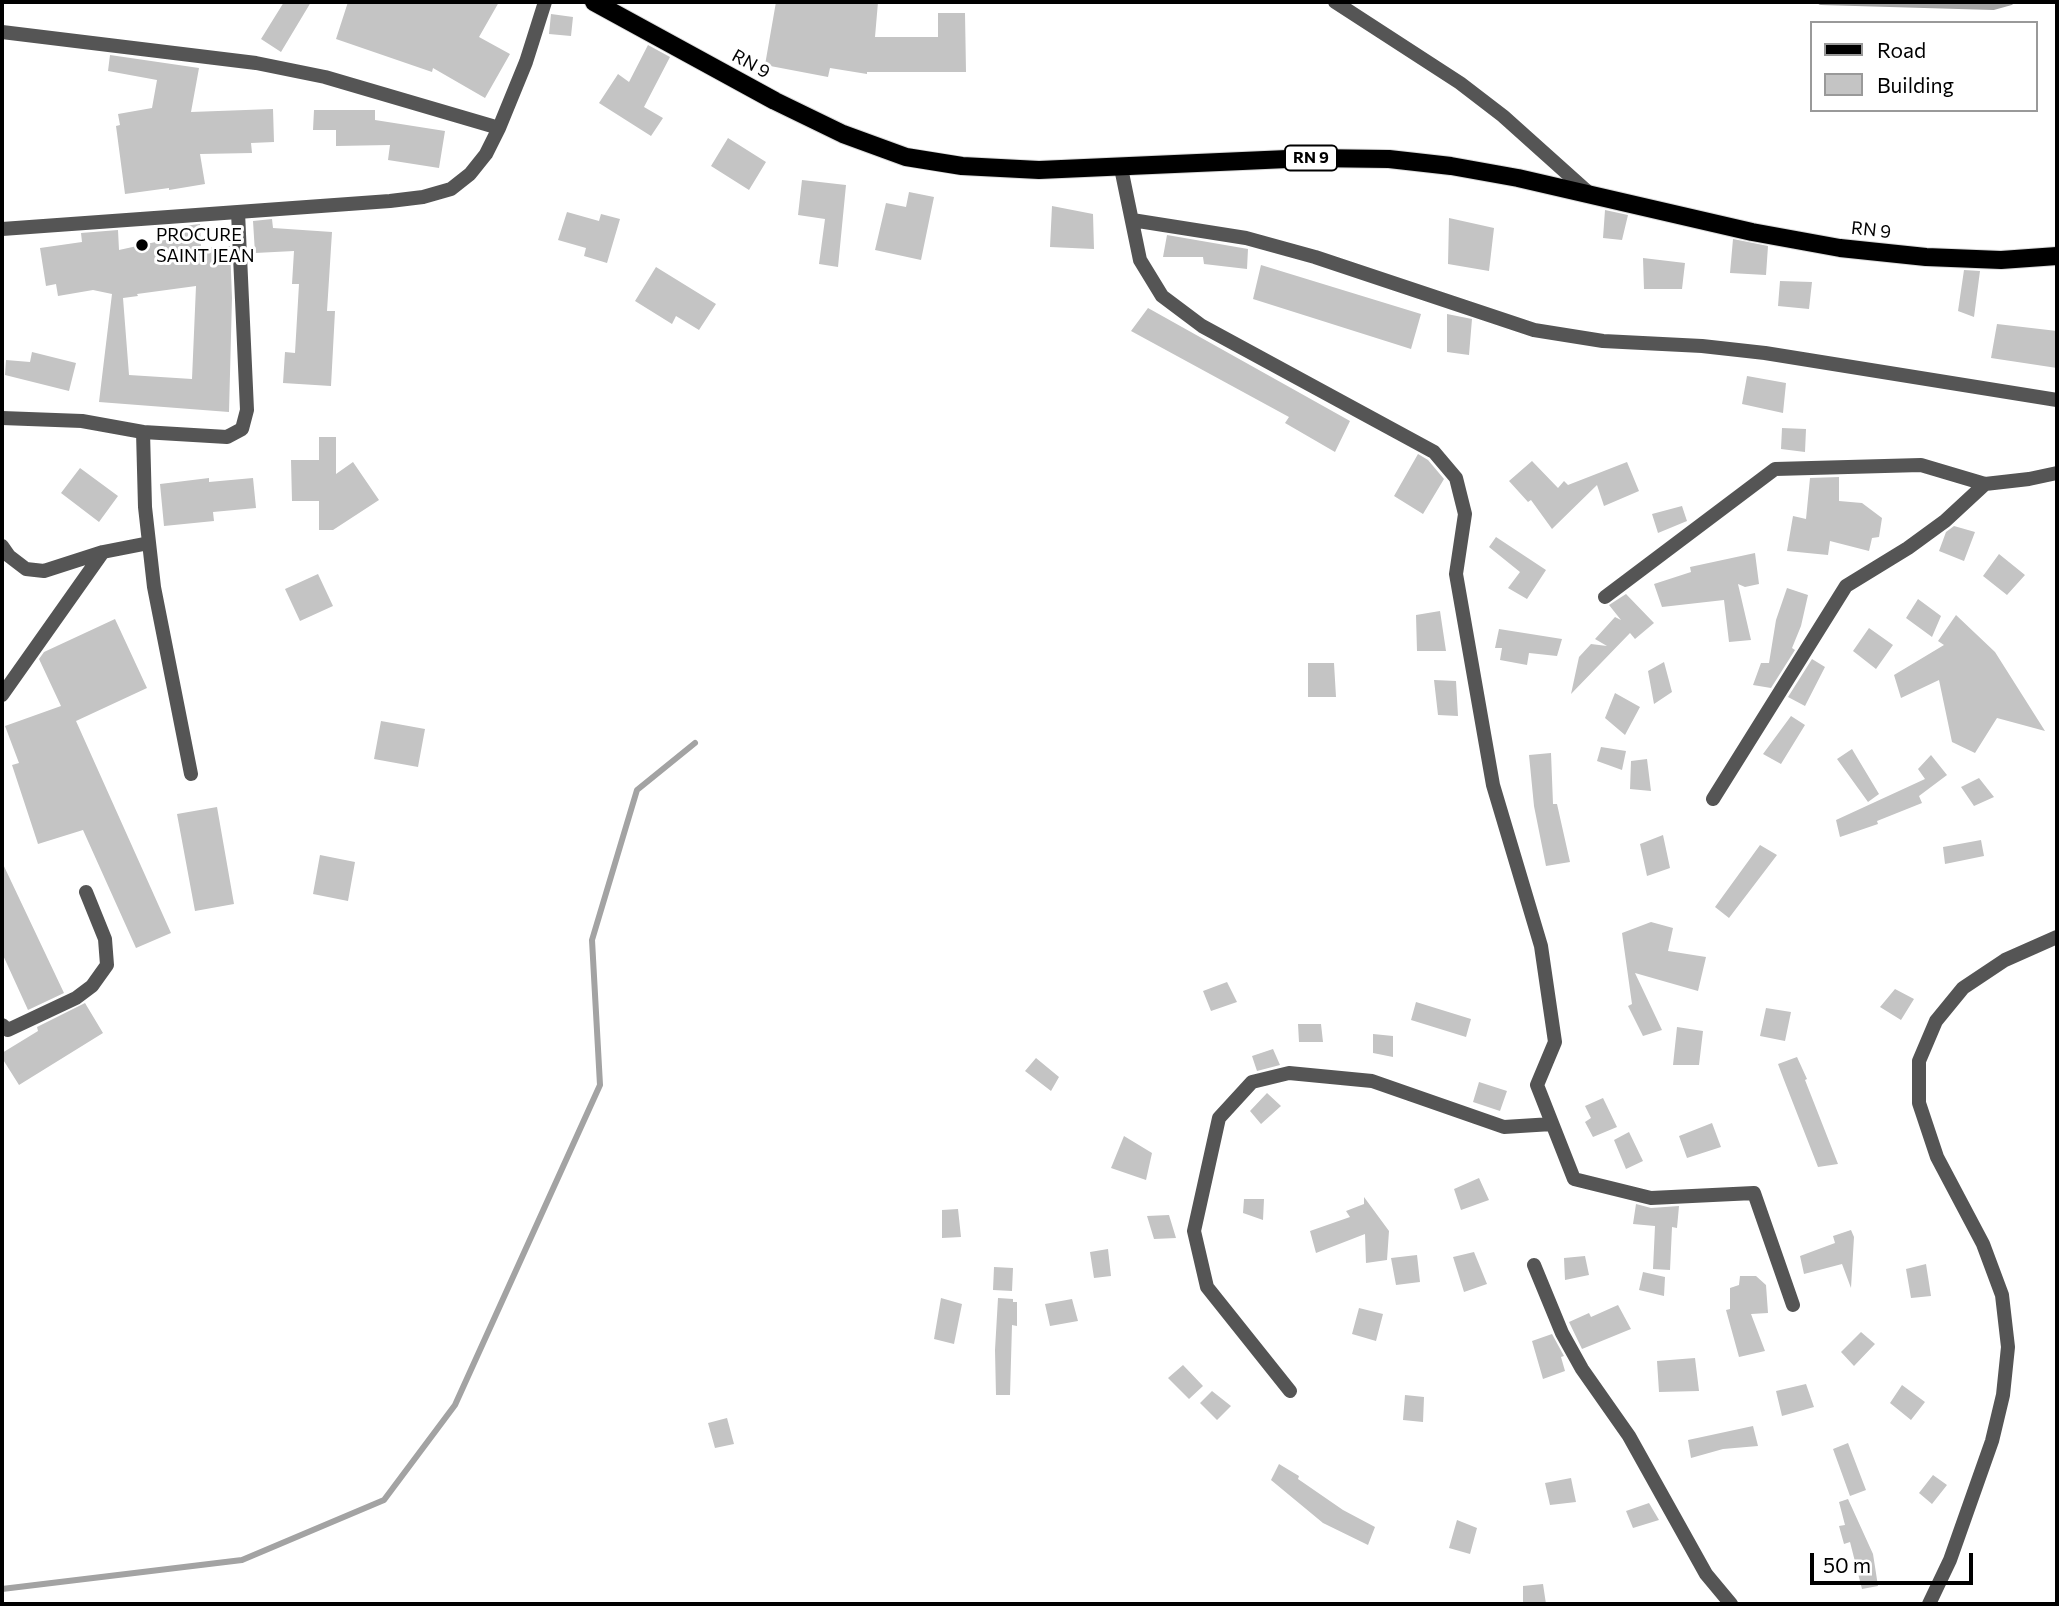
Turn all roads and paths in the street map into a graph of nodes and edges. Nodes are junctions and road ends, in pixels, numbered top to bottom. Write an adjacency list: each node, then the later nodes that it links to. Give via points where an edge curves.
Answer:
1 (545, 2): 5 (street)
2 (594, 2): 6 (main road, RN 9 / RN 9, via 775,101 843,134 906,157 962,166 1040,170)
3 (1335, 2): 7 (street, via 1482,99)
4 (2, 32): 5 (street, via 256,63 325,77)
5 (499, 128): 8 (street, via 486,154 451,189 390,201)
6 (1121, 168): 7 (main road, RN 9 / RN 9, via 1310,158 1389,159 1451,166); 9 (street)
7 (1590, 194): 11 (main road, RN 9 / RN 9, via 1840,248 2001,260)
8 (238, 212): 10 (street); 14 (street, via 247,410 242,429 227,437)
9 (1132, 220): 12 (street, via 1246,238 1534,330 1603,341 1765,353); 27 (street, via 1140,260 1162,296 1202,326 1434,452 1456,478 1465,513 1456,573 1493,785 1541,946 1555,1042 1537,1085)
10 (2, 229)
11 (2057, 256)
12 (2057, 400)
13 (2, 418): 14 (street, via 82,421)
14 (142, 432): 17 (street)
15 (2057, 473): 16 (street)
16 (1985, 484): 20 (street, via 1921,465 1775,469); 23 (street, via 1945,521 1846,586)
17 (149, 543): 19 (street); 22 (street)
18 (2, 546): 19 (street, via 26,569 44,571)
19 (103, 552): 21 (street)
20 (1605, 597)
21 (2, 695)
22 (191, 774)
23 (1713, 799)
24 (86, 892): 26 (street, via 105,939 107,965 76,998 8,1030)
25 (2057, 937): 32 (street, via 2005,960 1963,988 1936,1021 1919,1061 1919,1103 1937,1157 1983,1244 2002,1295 2008,1348 1992,1441 1950,1560)
26 (2, 1025)
27 (1552, 1124): 29 (street, via 1574,1179 1651,1198 1754,1193); 30 (street, via 1504,1127 1372,1081 1289,1073 1252,1082 1219,1118 1194,1231 1207,1287)
28 (1534, 1265): 31 (street, via 1582,1369 1629,1436 1706,1574)
29 (1793, 1305)
30 (1290, 1391)
31 (1731, 1604)
32 (1929, 1604)

